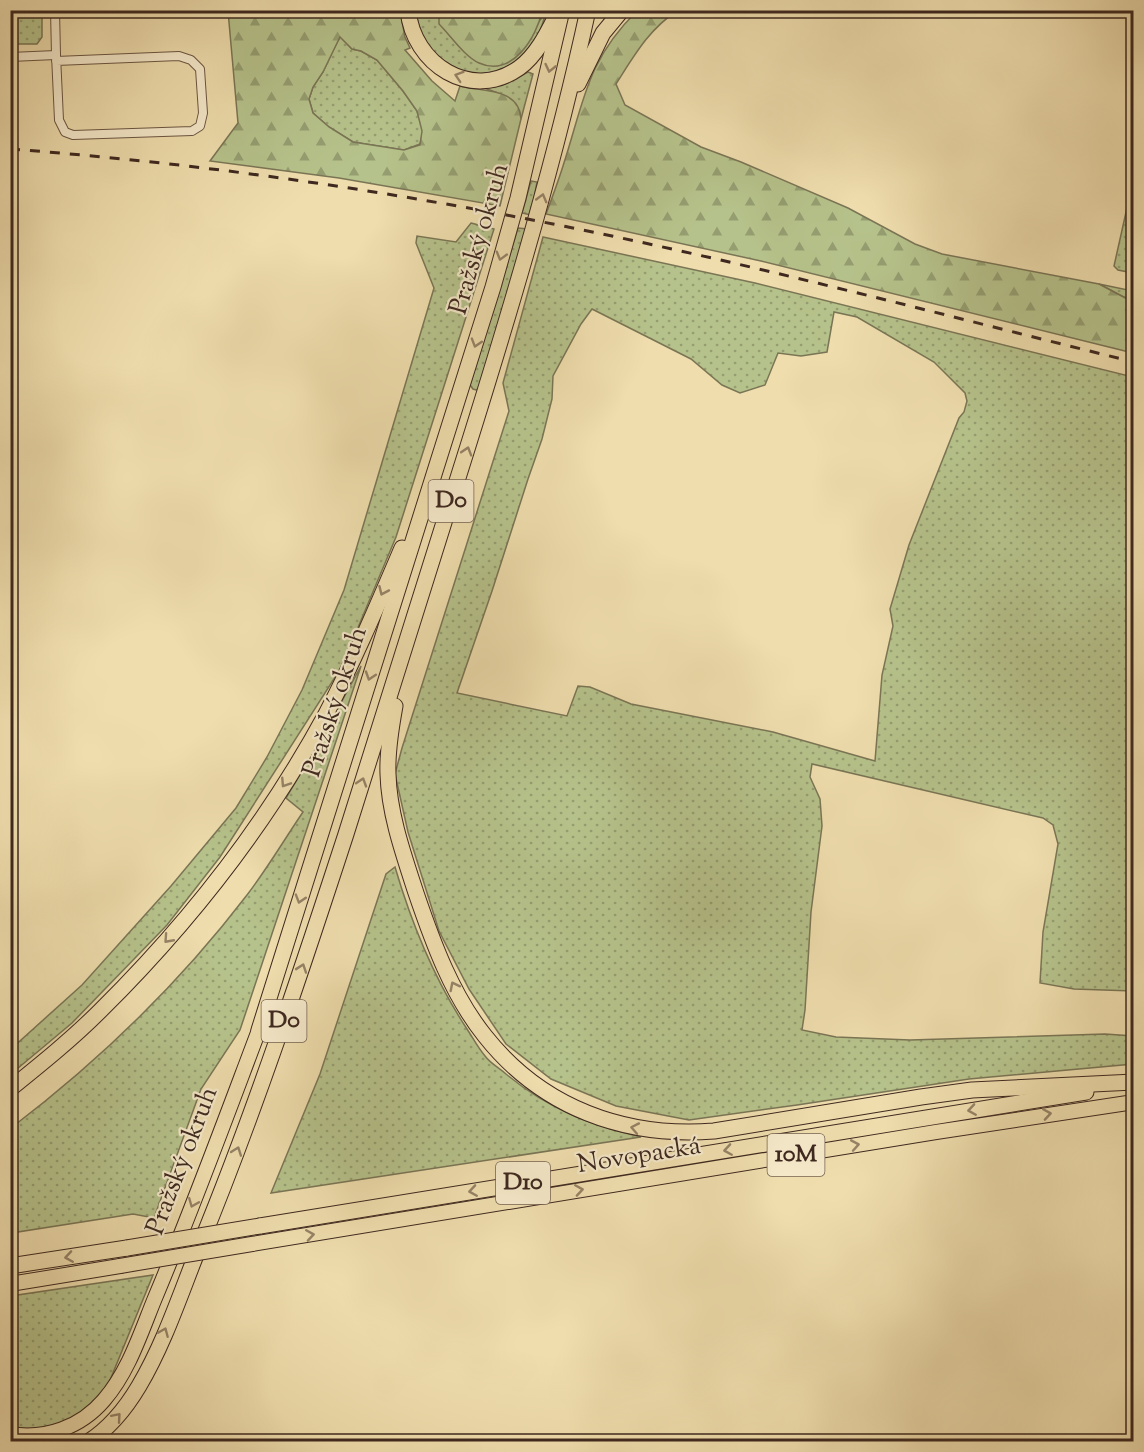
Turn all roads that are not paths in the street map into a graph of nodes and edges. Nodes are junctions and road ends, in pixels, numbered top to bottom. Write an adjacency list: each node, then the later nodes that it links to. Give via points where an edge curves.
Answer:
1 (55, 10): 7 (street)
2 (408, 10): 3 (highway, one-way to 2, via 521,67 498,78 480,80 448,73 429,59 413,34)
3 (561, 10): 9 (highway, Pražský okruh / D0, one-way to 9, via 518,198)
4 (588, 10): 8 (highway, Pražský okruh / D0)
5 (622, 10): 8 (highway, via 594,48)
6 (10, 57): 7 (street)
7 (56, 58): 7 (street, via 59,120 65,132 73,135 192,131 200,126 200,69 186,58)
8 (561, 129): 10 (highway, Pražský okruh / D0, one-way to 8, via 509,314)
9 (439, 460): 11 (highway, Pražský okruh / D0, one-way to 11); 13 (highway, one-way to 13, via 346,675 299,761 257,824 179,926 141,968 55,1052)
10 (406, 648): 12 (highway, one-way to 10, via 972,1090 688,1133 624,1126 551,1095 524,1076 485,1036 433,942 415,891 398,833 388,774 391,726); 20 (highway, Pražský okruh / D0, one-way to 10, via 113,1422 140,1385 214,1211 310,944)
11 (259, 1030): 19 (highway, Pražský okruh, one-way to 19, via 160,1285 110,1393 90,1414 64,1429 39,1435)
12 (1134, 1084): 15 (highway, Novopacká / D10, one-way to 15, bridge)
13 (10, 1089)
14 (1134, 1102): 16 (highway, Novopacká / 10M, one-way to 14, bridge)
15 (10, 1266)
16 (42, 1278): 17 (highway, Novopacká / 10M); 18 (highway)
17 (10, 1284)
18 (10, 1290)
19 (10, 1434)
20 (88, 1442)

